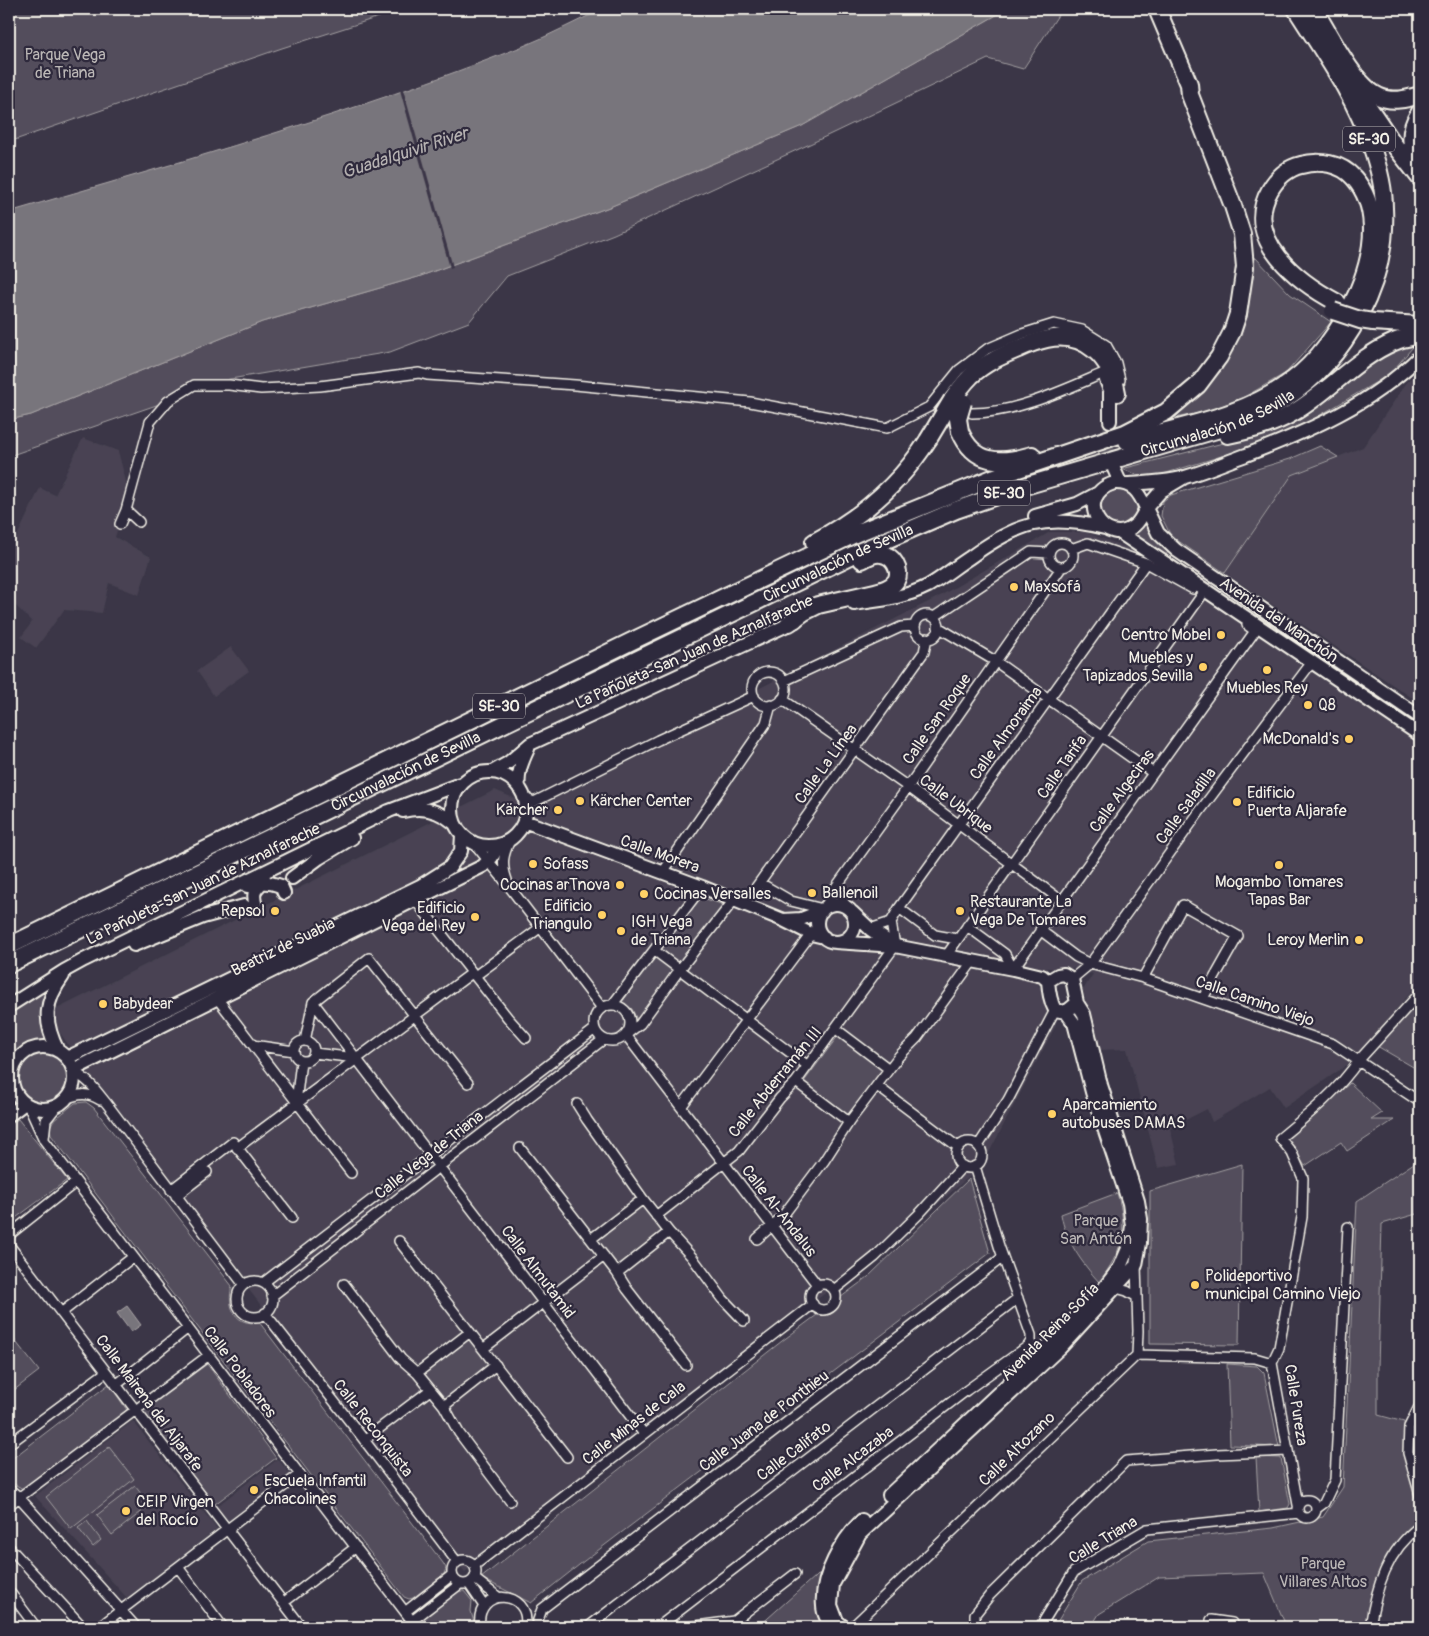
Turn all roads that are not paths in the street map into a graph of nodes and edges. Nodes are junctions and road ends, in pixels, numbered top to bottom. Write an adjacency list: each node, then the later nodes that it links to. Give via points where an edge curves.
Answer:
1 (1157, 9): 9 (highway, Circunvalación de Sevilla / SE-30)
2 (1296, 9): 20 (highway, Circunvalación de Sevilla / SE-30, via 1345,89 1364,127 1378,167 1384,209 1377,268 1364,306 1343,343 1314,375 1285,399 1230,426)
3 (1306, 9): 8 (highway, SE-30, via 1375,118)
4 (1314, 9): 5 (highway, via 1349,67 1368,90 1386,99)
5 (1420, 95)
6 (1420, 112): 7 (highway, via 1414,122 1411,139)
7 (1420, 167)
8 (1420, 178)
9 (1246, 232): 10 (highway, via 1284,277 1308,297); 19 (highway, Circunvalación de Sevilla / SE-30, via 1238,314 1211,370 1189,394 1166,412 1138,427)
10 (1336, 307): 12 (highway, bridge, via 1360,320); 21 (highway, via 1286,267 1272,248 1264,227 1263,210 1268,193 1284,173 1300,165 1323,162 1344,170 1360,185 1371,214 1370,246 1354,301 1320,352 1302,372 1278,390 1232,412 1087,452)
11 (1420, 316): 12 (highway)
12 (1375, 318): 13 (highway)
13 (1419, 336): 16 (main road); 20 (highway, via 1396,341 1377,351 1307,405 1282,419 1247,431 1168,448)
14 (1420, 356): 16 (main road)
15 (1104, 373): 17 (main road, via 1114,420); 18 (street, via 1016,407 984,413); 18 (highway, via 1085,353 1054,347 1028,354 990,372 973,387)
16 (1403, 373): 22 (main road, via 1378,392 1315,427)
17 (1117, 393): 18 (highway, via 1112,371 1087,344 1076,339 1048,339 990,362 972,375); 26 (street, via 1118,370 1106,345 1082,330 1054,324 987,348 959,370 929,407 887,428 750,402 575,384 420,373 320,386 261,389 194,385 168,401 150,422)
18 (962, 405): 19 (highway, bridge, via 958,419 969,448 993,460 1019,459 1057,447); 35 (highway, bridge, via 877,500 821,538 756,571)
19 (1083, 447): 21 (highway, Circunvalación de Sevilla / SE-30)
20 (1149, 448): 37 (highway, Circunvalación de Sevilla / SE-30, via 956,510)
21 (1064, 454): 35 (highway, Circunvalación de Sevilla / SE-30, via 883,521)
22 (1183, 478): 23 (main road); 25 (main road, via 1162,491)
23 (1124, 483): 24 (main road, via 1108,484); 24 (main road, via 1110,471); 25 (main road, via 1139,493)
24 (1100, 491): 29 (main road, via 1094,508 1095,516); 38 (main road, La Pañoleta-San Juan de Aznalfarache, via 1077,504 1002,528 918,583)
25 (1146, 508): 30 (main road, via 1134,526); 51 (main road, Avenida del Manchón, via 1158,533 1176,550)
26 (126, 510): 27 (street); 28 (street)
27 (139, 522)
28 (120, 524)
29 (1105, 528): 30 (main road); 38 (main road, La Pañoleta-San Juan de Aznalfarache, via 1066,520 1033,523 990,542 930,585 891,600)
30 (1119, 532): 33 (main road, Avenida del Manchón)
31 (1071, 548): 32 (street, via 1060,543 1052,546); 33 (street, via 1088,543); 34 (street, via 1074,554 1071,562)
32 (1049, 553): 34 (street, via 1050,562); 39 (street, via 1031,552)
33 (1145, 556): 36 (street); 45 (main road, Avenida del Manchón); 49 (street, Calle Almoraima)
34 (1061, 568): 44 (street, Calle San Roque)
35 (732, 592): 95 (highway, Circunvalación de Sevilla / SE-30)
36 (1202, 595): 52 (street, Calle Tarifa); 57 (street, Calle Algeciras, via 1255,631)
37 (758, 600): 40 (highway, via 800,588 875,554 887,556 897,566 895,582 884,590 818,605); 97 (highway, Circunvalación de Sevilla / SE-30)
38 (875, 601): 40 (main road, La Pañoleta-San Juan de Aznalfarache, via 830,609)
39 (934, 618): 41 (street, via 921,616); 42 (street)
40 (789, 623): 54 (main road, La Pañoleta-San Juan de Aznalfarache)
41 (915, 626): 43 (street, via 920,636); 46 (street, via 901,628)
42 (938, 627): 43 (street, via 934,636); 44 (street)
43 (927, 638): 55 (street, Calle La Línea, via 924,652)
44 (995, 661): 49 (street); 59 (street, Calle San Roque)
45 (1310, 665): 53 (main road, Avenida del Manchón); 103 (street, Calle Saladilla)
46 (784, 681): 47 (street, via 772,672 762,673 752,685); 48 (street)
47 (754, 696): 50 (street, via 761,703); 60 (street, via 534,802)
48 (782, 699): 50 (street); 55 (street, Calle Ubrique)
49 (1049, 699): 52 (street); 64 (street, Calle Almoraima)
50 (771, 705): 71 (street, via 766,723)
51 (1420, 717)
52 (1102, 736): 57 (street); 70 (street, Calle Tarifa)
53 (1420, 736)
54 (530, 744): 56 (main road, La Pañoleta-San Juan de Aznalfarache); 60 (main road, via 518,779)
55 (855, 750): 59 (street, Calle Ubrique); 74 (street, Calle La Línea)
56 (492, 772): 58 (main road, via 471,776); 60 (main road, via 510,778)
57 (1153, 773): 80 (street, Calle Algeciras)
58 (460, 784): 62 (main road, via 452,803); 68 (main road, La Pañoleta-San Juan de Aznalfarache, via 389,811)
59 (908, 787): 64 (street, Calle Ubrique); 77 (street, Calle San Roque)
60 (522, 793): 61 (main road, via 526,810)
61 (524, 821): 66 (main road, via 518,832); 71 (main road, Calle Morera)
62 (454, 823): 63 (main road, La Pañoleta-San Juan de Aznalfarache, via 445,815 423,808 394,814); 65 (main road)
63 (374, 824): 72 (main road); 73 (main road, La Pañoleta-San Juan de Aznalfarache)
64 (958, 826): 70 (street, Calle Ubrique); 83 (street, Calle Almoraima)
65 (462, 835): 67 (main road); 133 (main road, Beatriz de Suabia, via 461,851 450,867 420,886)
66 (504, 842): 67 (main road, via 486,846); 69 (main road, Beatriz de Suabia); 75 (street, via 504,871)
67 (474, 843): 69 (street)
68 (302, 855): 73 (main road); 85 (main road, La Pañoleta-San Juan de Aznalfarache)
69 (488, 862): 75 (street); 79 (main road, Beatriz de Suabia)
70 (1011, 864): 80 (street, Calle Ubrique); 88 (street, Calle Tarifa)
71 (663, 872): 76 (main road, Calle Morera)
72 (292, 878)
73 (262, 883): 78 (main road, via 272,882 281,886); 85 (main road, via 253,883); 100 (main road, La Pañoleta-San Juan de Aznalfarache); 100 (main road, via 255,890 250,906 203,917)
74 (760, 883): 81 (street, Calle La Línea); 84 (street, via 791,901)
75 (508, 885): 89 (street)
76 (702, 886): 81 (main road, Calle Morera); 98 (street)
77 (836, 887): 82 (street); 84 (street, Calle San Roque)
78 (284, 893)
79 (415, 900): 107 (street); 114 (main road, Beatriz de Suabia)
80 (1062, 901): 91 (street, Calle Algeciras)
81 (739, 902): 86 (main road, Calle Morera); 105 (street, Calle La Línea)
82 (848, 908): 84 (main road, via 839,904); 90 (main road, Calle Morera); 94 (main road, via 855,923 852,933 845,940)
83 (899, 908): 87 (street, Calle Almoraima); 93 (street, via 934,935)
84 (823, 909): 86 (main road, via 800,919); 94 (main road, via 817,924)
85 (189, 910): 112 (main road, La Pañoleta-San Juan de Aznalfarache, via 84,960)
86 (783, 920): 92 (main road, Calle Morera)
87 (892, 922): 90 (street); 96 (street)
88 (967, 926): 93 (street, Calle Tarifa); 104 (street, via 1005,954)
89 (541, 927): 107 (street); 120 (street)
90 (870, 929): 96 (main road, Calle Morera)
91 (1040, 930): 103 (street, Calle Camino Viejo); 104 (street, Calle Algeciras)
92 (811, 934): 94 (main road, Calle Morera); 123 (street)
93 (957, 939): 99 (street, Calle Tarifa)
94 (829, 940): 96 (main road, Calle Morera)
95 (9, 946)
96 (895, 946): 99 (main road, Calle Morera); 125 (street, Calle Abderramán III)
97 (43, 948): 102 (highway, Circunvalación de Sevilla / SE-30); 106 (highway)
98 (654, 951): 105 (street); 118 (street)
99 (946, 956): 101 (main road, Calle Morera)
100 (89, 962): 108 (main road, La Pañoleta-San Juan de Aznalfarache)
101 (972, 962): 104 (main road, Calle Morera); 138 (street, via 925,1027)
102 (9, 964)
103 (1090, 964): 109 (street, Calle Camino Viejo); 110 (street)
104 (1013, 969): 111 (main road, Calle Morera, via 1042,976)
105 (680, 970): 123 (street); 126 (street, Calle La Línea, via 640,1024)
106 (9, 972)
107 (474, 974): 122 (street); 127 (street)
108 (64, 976): 112 (main road, La Pañoleta-San Juan de Aznalfarache); 133 (main road, via 52,992 47,1014 50,1034)
109 (1143, 978): 115 (street, Calle Camino Viejo); 115 (street, via 1183,905 1238,936)
110 (1072, 980): 111 (main road, via 1058,974); 117 (main road)
111 (1048, 981): 121 (main road, via 1051,1003)
112 (45, 983): 119 (main road, La Pañoleta-San Juan de Aznalfarache)
113 (1420, 993): 135 (street)
114 (218, 998): 130 (street); 139 (main road, Beatriz de Suabia)
115 (1203, 998): 135 (street, Calle Camino Viejo, via 1333,1044)
116 (313, 1002): 122 (street, via 369,958); 129 (street); 134 (street, Calle Almutamid)
117 (1077, 1003): 121 (main road); 182 (main road, via 1084,1014 1101,1085 1138,1201 1141,1235)
118 (613, 1004): 120 (street); 126 (street, via 630,1016)
119 (9, 1006)
120 (602, 1008): 124 (street, via 595,1017)
121 (1061, 1011): 155 (street); 178 (main road, Avenida Reina Sofía, via 1074,1023 1092,1092 1129,1203 1132,1226)
122 (415, 1016): 134 (street); 142 (street)
123 (748, 1020): 137 (street); 150 (street)
124 (595, 1029): 128 (street); 158 (street, Calle Vega de Triana)
125 (836, 1029): 137 (street, Calle Abderramán III); 138 (street)
126 (627, 1034): 128 (street, via 616,1041); 150 (street, Calle Al-Andalus)
127 (526, 1038)
128 (604, 1039): 160 (street, Calle Vega de Triana)
129 (305, 1041): 131 (street, via 298,1042); 132 (street, via 311,1044)
130 (252, 1045): 131 (street); 146 (street)
131 (294, 1050): 136 (street, via 296,1058)
132 (314, 1053): 134 (street); 136 (street, via 309,1061)
133 (62, 1054): 139 (main road); 140 (main road, via 42,1046 26,1051 14,1064)
134 (356, 1058): 146 (street); 158 (street, Calle Almutamid)
135 (1359, 1060): 145 (street, Calle Camino Viejo); 203 (street, Calle Pureza, via 1314,1110 1280,1138 1292,1153 1303,1178 1302,1217 1279,1348)
136 (301, 1061): 146 (street)
137 (808, 1066): 141 (street, Calle Abderramán III)
138 (889, 1069): 143 (street)
139 (73, 1071): 144 (main road, via 71,1090); 148 (street, via 87,1080)
140 (10, 1079): 147 (main road, via 19,1098)
141 (796, 1082): 152 (street); 159 (street, Calle Abderramán III)
142 (468, 1083)
143 (877, 1086): 152 (street); 156 (street)
144 (61, 1102): 147 (main road, via 47,1108); 148 (street, via 79,1094 91,1095); 153 (street, via 46,1120)
145 (1420, 1102)
146 (296, 1103): 154 (street); 164 (street)
147 (26, 1104): 151 (main road); 153 (street, Calle Pobladores)
148 (107, 1104): 166 (street)
149 (577, 1104): 167 (street)
150 (681, 1107): 159 (street, Calle Al-Andalus)
151 (9, 1115)
152 (849, 1122): 170 (street)
153 (44, 1140): 165 (street, Calle Pobladores)
154 (235, 1145): 166 (street); 169 (street)
155 (978, 1146): 156 (street, via 968,1142); 162 (street, via 981,1159)
156 (958, 1147): 161 (street, via 957,1160)
157 (520, 1148): 174 (street)
158 (430, 1155): 160 (street, Calle Almutamid); 184 (street, Calle Vega de Triana)
159 (724, 1164): 168 (street, Calle Abderramán III); 170 (street, Calle Al-Andalus)
160 (438, 1166): 190 (street, Calle Vega de Triana); 193 (street, Calle Almutamid)
161 (963, 1166): 162 (street); 189 (street, via 875,1257)
162 (975, 1166): 181 (street, Calle Alcazaba)
163 (207, 1172): 166 (street)
164 (350, 1173)
165 (76, 1182): 173 (street); 179 (street, Calle Pobladores)
166 (174, 1193): 186 (street)
167 (643, 1199): 168 (street); 174 (street)
168 (656, 1216): 172 (street)
169 (292, 1218)
170 (773, 1227): 175 (street); 188 (street, Calle Al-Andalus)
171 (1348, 1227): 225 (street, via 1335,1480 1324,1503)
172 (669, 1232): 183 (street); 197 (street)
173 (9, 1235)
174 (590, 1239): 180 (street)
175 (757, 1239)
176 (399, 1241): 199 (street)
177 (9, 1245): 195 (street, Calle Mairena del Aljarafe)
178 (1129, 1246): 182 (main road, via 1130,1259); 187 (main road, Avenida Reina Sofía)
179 (133, 1256): 195 (street); 198 (street, Calle Pobladores)
180 (604, 1256): 183 (street); 193 (street)
181 (1003, 1256): 192 (street, Calle Alcazaba); 253 (street, Calle Juana de Ponthieu, via 542,1609)
182 (1136, 1265): 187 (main road, via 1127,1266); 191 (street)
183 (617, 1273): 205 (street)
184 (263, 1283): 186 (street, via 255,1281); 190 (street)
185 (344, 1284): 207 (street, via 402,1359)
186 (244, 1285): 196 (street, via 237,1296 239,1308 253,1316)
187 (1112, 1285): 191 (street); 257 (main road, Avenida Reina Sofía, via 852,1530 824,1582 823,1608); 258 (main road, Avenida Reina Sofía, via 1060,1347 860,1534 833,1584 831,1605)
188 (818, 1286): 189 (street, via 825,1285); 194 (street, via 811,1294)
189 (834, 1290): 194 (street, via 836,1298 830,1308 819,1309)
190 (272, 1296): 196 (street)
191 (1137, 1297): 202 (street)
192 (1018, 1298): 254 (street, Calle Califato); 255 (street, Calle Alcazaba, via 1031,1335 1028,1346)
193 (543, 1302): 200 (street); 213 (street, Calle Almutamid)
194 (812, 1304): 213 (street, Calle Minas de Cala)
195 (61, 1313): 206 (street, Calle Mairena del Aljarafe)
196 (265, 1314): 214 (street, Calle Reconquista)
197 (744, 1321)
198 (188, 1328): 201 (street, Calle Pobladores); 208 (street)
199 (470, 1332): 200 (street); 207 (street)
200 (483, 1349): 204 (street)
201 (209, 1355): 212 (street); 218 (street, Calle Pobladores)
202 (1137, 1356): 203 (street, via 1255,1358); 259 (street, Calle Altozano)
203 (1272, 1363): 216 (street, Calle Pureza)
204 (496, 1365): 210 (street); 217 (street)
205 (686, 1365)
206 (106, 1372): 208 (street, Calle Mairena del Aljarafe); 215 (street)
207 (418, 1373): 209 (street)
208 (116, 1385): 212 (street, Calle Mairena del Aljarafe)
209 (430, 1390): 210 (street); 214 (street)
210 (444, 1406): 222 (street, via 459,1434)
211 (1420, 1407): 220 (street, via 1409,1427 1408,1453)
212 (135, 1410): 221 (street); 227 (street, Calle Mairena del Aljarafe)
213 (644, 1434): 231 (street, Calle Minas de Cala)
214 (364, 1440): 230 (street, Calle Reconquista)
215 (9, 1444)
216 (1287, 1452): 224 (street, Calle Pureza); 260 (street, via 1126,1461 990,1595 975,1614)
217 (567, 1457)
218 (300, 1474): 227 (street); 229 (street, Calle Pobladores)
219 (9, 1490): 221 (street)
220 (1420, 1495)
221 (18, 1496): 223 (street); 240 (street)
222 (510, 1501)
223 (9, 1505)
224 (1299, 1509): 225 (street, via 1305,1517 1312,1516); 225 (street, via 1302,1501 1309,1500); 261 (street, Calle Triana, via 1146,1529 1074,1572)
225 (1316, 1509)
226 (1420, 1526): 263 (street, via 1399,1545 1382,1575)
227 (227, 1530): 232 (street); 238 (street, Calle Mairena del Aljarafe)
228 (9, 1547): 245 (street)
229 (356, 1548): 238 (street); 241 (street, Calle Pobladores)
230 (456, 1562): 231 (street, via 464,1559); 233 (street)
231 (475, 1565): 235 (street, via 477,1572)
232 (178, 1567): 240 (street); 248 (street)
233 (452, 1574): 235 (street, via 453,1578); 241 (street)
234 (795, 1574): 256 (street, via 734,1620)
235 (468, 1582): 237 (street); 239 (street); 242 (street)
236 (9, 1591): 244 (street)
237 (498, 1597): 239 (street); 252 (street, via 519,1604 526,1618)
238 (283, 1603): 249 (street, Calle Mairena del Aljarafe)
239 (484, 1606): 251 (street)
240 (121, 1610): 246 (street); 247 (street)
241 (405, 1612): 242 (street, Calle Pobladores)
242 (412, 1621): 250 (street)
243 (1232, 1623): 262 (street, via 1211,1620)
244 (36, 1627)
245 (83, 1627)
246 (99, 1627)
247 (136, 1627)
248 (224, 1627)
249 (302, 1627)
250 (404, 1627)
251 (480, 1627)
252 (525, 1627)
253 (538, 1627)
254 (588, 1627)
255 (658, 1627)
256 (689, 1627)
257 (832, 1627)
258 (844, 1627)
259 (852, 1627)
260 (974, 1627)
261 (1040, 1627)
262 (1211, 1627)
263 (1370, 1627)

